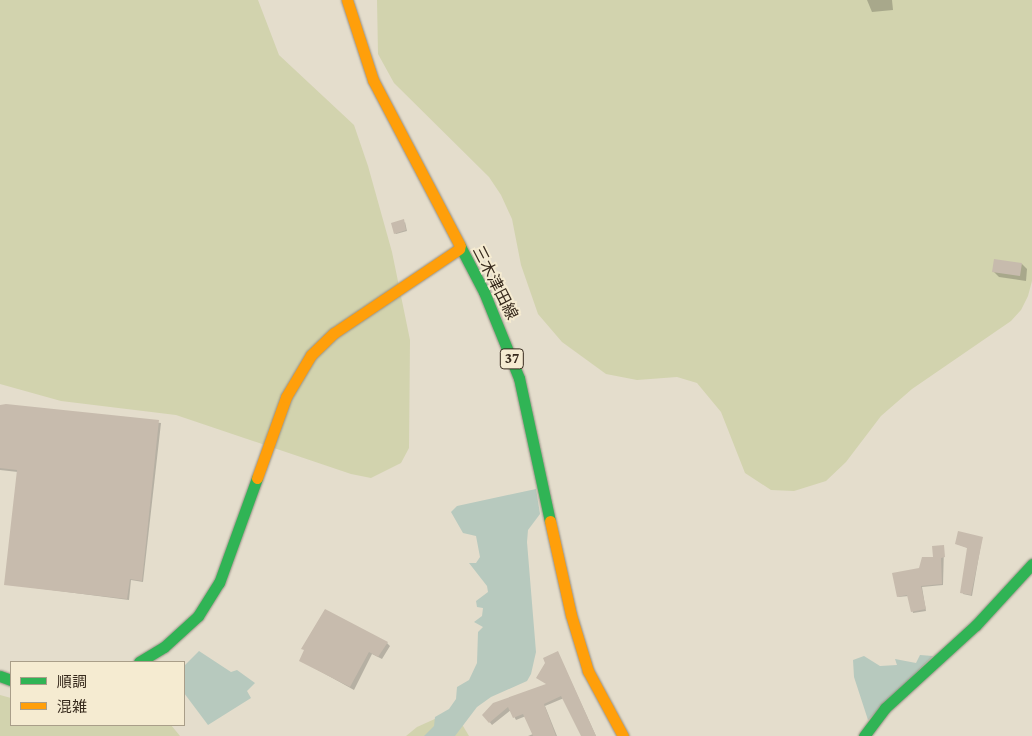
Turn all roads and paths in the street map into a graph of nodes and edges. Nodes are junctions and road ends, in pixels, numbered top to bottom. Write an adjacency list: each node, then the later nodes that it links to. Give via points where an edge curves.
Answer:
1 (347, 0): 2 (street, 三木津田線 / 37, via 373,80)
2 (459, 249): 4 (street, via 334,333 311,355 286,397 219,583 198,616 164,647); 5 (street, 三木津田線 / 37, via 484,292 519,378 571,615 588,671)
3 (1032, 564): 6 (street, via 976,625 885,708)
4 (141, 661)
5 (623, 736)
6 (864, 736)

